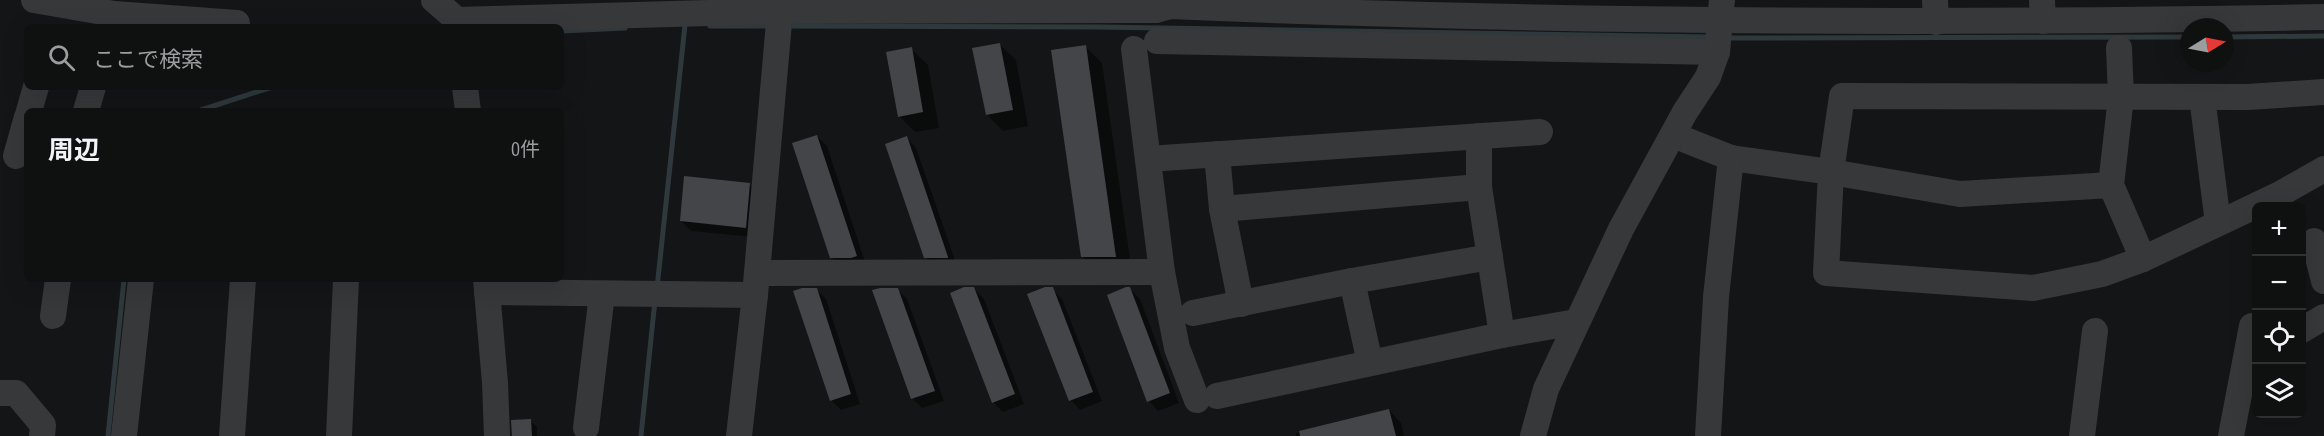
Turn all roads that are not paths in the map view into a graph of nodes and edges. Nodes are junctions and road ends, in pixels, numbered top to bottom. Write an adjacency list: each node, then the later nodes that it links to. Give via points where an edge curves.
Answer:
1 (34, 0): 12 (street)
2 (435, 0): 17 (street)
3 (1155, 5): 4 (street); 15 (street)
4 (1284, 6): 5 (street)
5 (1389, 8): 7 (street)
6 (508, 9): 15 (street); 17 (street)
7 (1492, 9): 8 (street)
8 (1639, 10): 18 (street)
9 (2043, 10): 10 (street); 11 (street)
10 (2127, 10): 13 (street)
11 (1935, 11): 18 (street)
12 (56, 16): 14 (street)
13 (2324, 17)
14 (112, 20): 16 (street)
15 (780, 21): 53 (street)
16 (237, 23)
17 (457, 23)
18 (1720, 29): 31 (street, via 1708,78); 36 (street, via 1146,45)
19 (2119, 48): 24 (street)
20 (35, 90): 26 (street)
21 (92, 90): 27 (street)
22 (465, 90): 28 (street)
23 (2324, 92): 25 (street)
24 (2121, 97): 25 (street); 38 (street, via 1842,96); 39 (street)
25 (2202, 97): 42 (street)
26 (30, 108)
27 (87, 108)
28 (468, 108)
29 (24, 126): 34 (street)
30 (1540, 132): 32 (street)
31 (1673, 135): 35 (street); 60 (street)
32 (1479, 136): 33 (street); 40 (street)
33 (1217, 154): 36 (street); 41 (street)
34 (14, 157)
35 (1731, 158): 38 (street); 75 (street, via 1716,297)
36 (1148, 159): 46 (street)
37 (2324, 169): 42 (street)
38 (1831, 172): 39 (street, via 1960,194); 45 (street, via 1826,273 2033,288 2103,274)
39 (2111, 185): 45 (street)
40 (1479, 187): 41 (street); 44 (street)
41 (1222, 209): 56 (street)
42 (2218, 223): 45 (street)
43 (2314, 241): 48 (street)
44 (1490, 257): 47 (street); 63 (street)
45 (2143, 259)
46 (1162, 272): 53 (street); 65 (street, via 1177,348 1207,398)
47 (1352, 281): 56 (street); 65 (street)
48 (2324, 281)
49 (58, 282): 58 (street)
50 (141, 282): 69 (street)
51 (243, 282): 70 (street)
52 (346, 282): 71 (street)
53 (756, 284): 55 (street); 73 (street)
54 (487, 285): 55 (street); 72 (street)
55 (602, 294): 67 (street)
56 (1241, 304): 57 (street)
57 (1194, 313)
58 (53, 316)
59 (2324, 317): 61 (street)
60 (1576, 322): 63 (street); 74 (street, via 1546,389)
61 (2306, 327)
62 (2095, 331): 76 (street)
63 (1502, 335): 65 (street)
64 (2252, 339): 77 (street)
65 (1370, 363)
66 (0, 393): 68 (street, via 16,393 43,425)
67 (586, 428)
68 (42, 436)
69 (124, 436)
70 (232, 436)
71 (339, 436)
72 (497, 436)
73 (739, 436)
74 (1533, 436)
75 (1708, 436)
76 (2082, 436)
77 (2231, 436)

